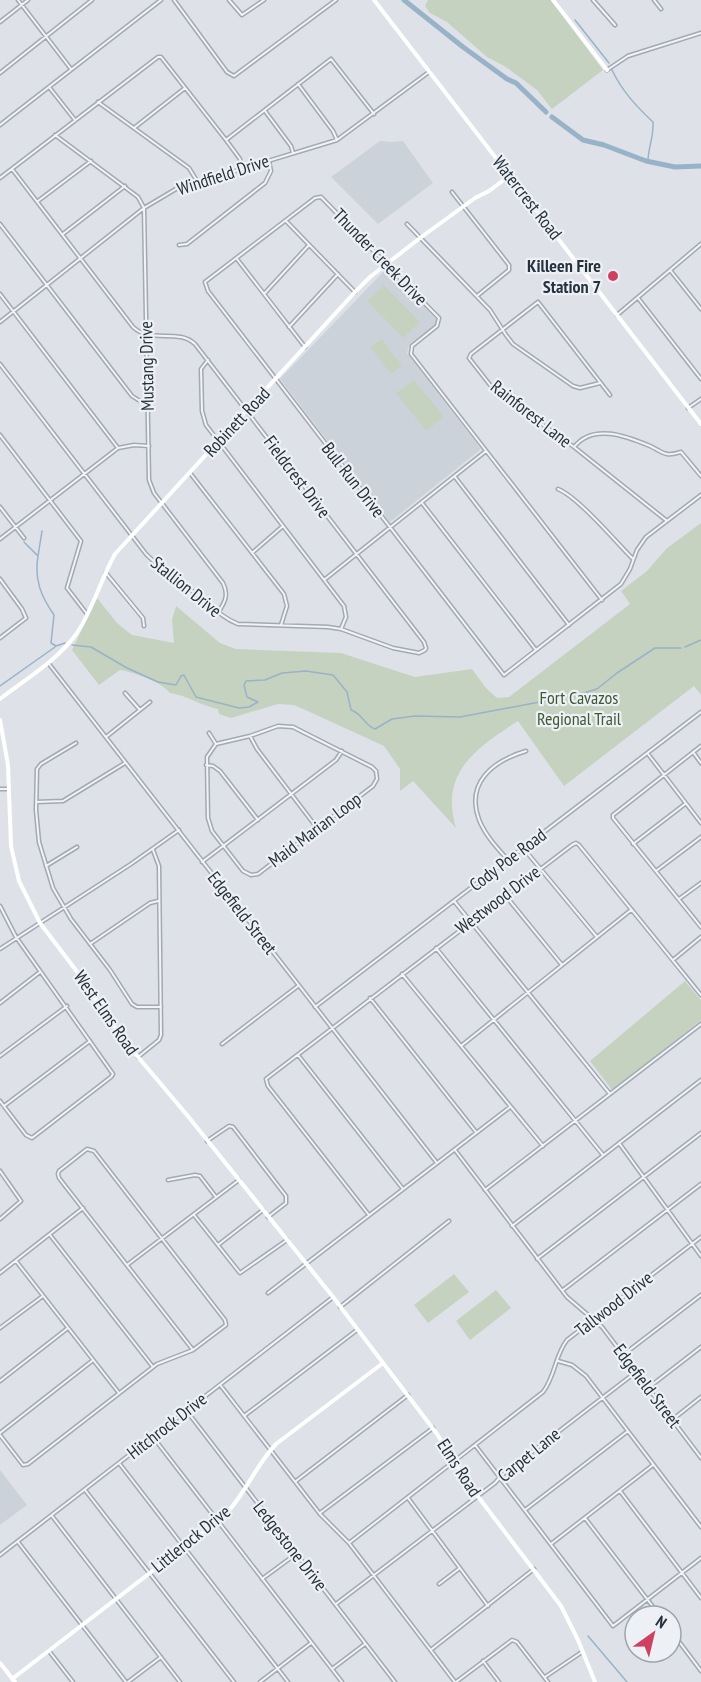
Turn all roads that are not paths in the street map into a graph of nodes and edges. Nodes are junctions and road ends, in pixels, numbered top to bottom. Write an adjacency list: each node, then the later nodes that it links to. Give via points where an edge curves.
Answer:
1 (18, 0): 13 (street)
2 (28, 0): 13 (street)
3 (92, 0): 18 (street)
4 (161, 0): 19 (street)
5 (174, 0): 8 (street, via 227,72 234,76)
6 (229, 0): 7 (street, via 242,15)
7 (264, 0)
8 (336, 0)
9 (374, 0): 21 (street, Watercrest Road)
10 (553, 0): 20 (street)
11 (593, 0): 16 (street)
12 (654, 0): 14 (street)
13 (22, 5): 15 (street); 18 (street)
14 (661, 9)
15 (0, 22)
16 (615, 25)
17 (701, 33): 20 (street, via 628,56)
18 (45, 36): 19 (street); 22 (street)
19 (71, 70): 24 (street)
20 (607, 70)
21 (429, 72): 28 (street, Windfield Drive); 40 (street, Watercrest Road)
22 (0, 73)
23 (298, 84): 27 (street); 28 (street, via 331,59); 34 (street)
24 (49, 87): 29 (street); 30 (street)
25 (185, 88): 26 (street, via 158,57); 31 (street); 33 (street)
26 (98, 102): 29 (street); 31 (street)
27 (265, 111): 33 (street); 35 (street)
28 (374, 114): 34 (street, Windfield Drive)
29 (75, 120): 32 (street)
30 (0, 125)
31 (134, 128): 42 (street, via 189,168)
32 (55, 135): 37 (street); 39 (street)
33 (226, 140): 38 (street)
34 (338, 140): 35 (street, Windfield Drive)
35 (292, 153): 36 (street, Windfield Drive)
36 (269, 160): 38 (street, Windfield Drive); 54 (street, via 271,171 265,183 187,244)
37 (91, 161): 43 (street); 45 (street)
38 (242, 168): 42 (street, Windfield Drive)
39 (12, 169): 41 (street); 45 (street)
40 (509, 176): 46 (street, Robinett Road); 70 (street, Watercrest Road)
41 (0, 178)
42 (197, 181): 47 (street, Windfield Drive)
43 (125, 186): 47 (street); 51 (street)
44 (452, 192): 46 (street)
45 (37, 202): 51 (street)
46 (463, 206): 52 (street, Robinett Road); 66 (street, via 509,266)
47 (144, 208): 57 (street, Windfield Drive); 74 (street, Mustang Drive)
48 (285, 220): 55 (street); 56 (street, Thunder Creek Drive); 58 (street, Thunder Creek Drive, via 321,197)
49 (0, 224): 62 (street)
50 (407, 224): 52 (street)
51 (62, 235): 57 (street)
52 (420, 238): 58 (street, Robinett Road); 66 (street)
53 (701, 244): 59 (street)
54 (179, 245)
55 (309, 245): 60 (street); 65 (street)
56 (236, 258): 61 (street, Thunder Creek Drive); 65 (street)
57 (81, 259): 62 (street, Windfield Drive); 74 (street, via 133,327)
58 (387, 264): 63 (street, Robinett Road); 92 (street, Thunder Creek Drive, via 439,318 437,326 412,346 411,354)
59 (670, 270): 67 (street); 68 (street)
60 (338, 274): 63 (street); 72 (street)
61 (205, 282): 79 (street, Bull Run Drive)
62 (48, 285): 69 (street, Windfield Drive); 83 (street, via 132,396)
63 (355, 292): 75 (street, Robinett Road)
64 (0, 294): 69 (street)
65 (264, 294): 72 (street)
66 (477, 296): 73 (street)
67 (638, 298): 70 (street); 78 (street)
68 (701, 309)
69 (13, 311): 71 (street, Windfield Drive); 91 (street)
70 (617, 315): 84 (street, Watercrest Road)
71 (0, 322)
72 (290, 327): 75 (street)
73 (502, 329): 80 (street, via 513,344 573,386); 80 (street, Rainforest Lane, via 538,302); 90 (street, Rainforest Lane, via 471,354 470,362 494,390)
74 (147, 336): 76 (street, Fieldcrest Drive, via 188,339); 83 (street, Mustang Drive)
75 (305, 347): 79 (street, Robinett Road)
76 (208, 360): 85 (street, Fieldcrest Drive); 88 (street, via 201,369 202,411)
77 (0, 364): 94 (street, Stallion Drive)
78 (701, 379)
79 (276, 380): 85 (street, Robinett Road); 106 (street, Bull Run Drive)
80 (600, 383): 81 (street)
81 (610, 395)
82 (701, 399): 84 (street)
83 (148, 401): 89 (street, Mustang Drive)
84 (688, 408): 86 (street, Watercrest Road)
85 (247, 411): 88 (street, Robinett Road); 111 (street, Fieldcrest Drive)
86 (701, 424)
87 (0, 435): 99 (street)
88 (218, 442): 93 (street, Robinett Road); 104 (street)
89 (149, 446): 91 (street); 101 (street, Mustang Drive, via 149,480)
90 (574, 447): 95 (street, via 589,436 620,435 669,455 681,452); 103 (street, Rainforest Lane)
91 (118, 448): 94 (street)
92 (486, 451): 96 (street); 116 (street, Thunder Creek Drive)
93 (190, 473): 101 (street, Robinett Road); 110 (street)
94 (85, 474): 99 (street); 107 (street, Stallion Drive)
95 (701, 476)
96 (455, 477): 100 (street); 120 (street)
97 (558, 489): 112 (street)
98 (701, 495): 103 (street)
99 (50, 500): 105 (street); 118 (street, via 81,541 67,588)
100 (422, 502): 106 (street); 124 (street)
101 (162, 503): 107 (street, Robinett Road); 117 (street, Mustang Drive, via 223,583 225,602)
102 (0, 507): 105 (street)
103 (667, 521): 112 (street, via 646,537)
104 (283, 526): 110 (street); 115 (street)
105 (15, 527): 108 (street); 109 (street)
106 (390, 527): 111 (street); 124 (street, Bull Run Drive, via 504,675)
107 (132, 535): 113 (street, Robinett Road); 117 (street, Stallion Drive, via 163,571)
108 (24, 538)
109 (0, 539)
110 (252, 553): 119 (street, via 285,598)
111 (356, 554): 115 (street); 125 (street, Fieldcrest Drive, via 424,642)
112 (633, 559): 116 (street, via 621,584)
113 (105, 572): 118 (street, Robinett Road); 121 (street, via 142,618)
114 (0, 579): 123 (street, via 26,618)
115 (324, 580): 122 (street, via 344,606 346,616)
116 (602, 600): 120 (street)
117 (218, 613): 119 (street, Stallion Drive, via 238,624)
118 (87, 614): 126 (street, Robinett Road, via 73,638)
119 (282, 625): 122 (street, Stallion Drive)
120 (569, 625): 124 (street)
121 (144, 626)
122 (341, 629): 125 (street, Stallion Drive, via 393,648)
123 (0, 638)
124 (536, 650)
125 (425, 651)
126 (48, 661): 128 (street, Robinett Road); 135 (street, Edgefield Street)
127 (125, 693): 130 (street)
128 (0, 699)
129 (150, 702): 130 (street)
130 (140, 710): 135 (street)
131 (701, 712): 142 (street, Cody Poe Road)
132 (0, 720): 148 (street, West Elms Road)
133 (209, 733): 137 (street)
134 (250, 736): 137 (street, Maid Marian Loop); 140 (street, Maid Marian Loop, via 278,726 293,727); 149 (street)
135 (106, 737): 143 (street, Edgefield Street)
136 (76, 743): 150 (street, via 38,766)
137 (216, 744): 145 (street, Maid Marian Loop, via 208,753)
138 (701, 746): 141 (street)
139 (526, 751): 162 (street, via 493,766 477,793 481,824)
140 (342, 752): 149 (street); 154 (street, Maid Marian Loop, via 372,767 377,779)
141 (693, 752): 144 (street); 146 (street)
142 (648, 753): 146 (street); 160 (street, Cody Poe Road)
143 (126, 762): 150 (street, via 63,801); 155 (street, Edgefield Street)
144 (701, 763)
145 (206, 765): 152 (street, via 220,771); 158 (street, Maid Marian Loop, via 208,818)
146 (663, 775): 151 (street); 157 (street, via 613,815)
147 (0, 789): 148 (street)
148 (8, 789): 176 (street, West Elms Road, via 10,839 19,881)
149 (291, 794): 152 (street); 154 (street)
150 (36, 802): 164 (street)
151 (685, 804): 153 (street); 157 (street)
152 (258, 820): 158 (street)
153 (701, 823)
154 (317, 828): 158 (street, Maid Marian Loop, via 255,875 243,871)
155 (179, 830): 161 (street); 163 (street, Edgefield Street)
156 (701, 837): 166 (street)
157 (633, 844): 166 (street)
158 (224, 846): 163 (street)
159 (77, 847): 164 (street)
160 (524, 848): 162 (street, Cody Poe Road); 165 (street)
161 (153, 850): 170 (street, via 158,861); 173 (street)
162 (508, 860): 171 (street, Cody Poe Road)
163 (202, 862): 188 (street, Edgefield Street)
164 (45, 867): 173 (street)
165 (540, 868): 168 (street, Westwood Drive); 174 (street, Westwood Drive, via 577,844); 179 (street)
166 (656, 871): 169 (street)
167 (701, 883): 169 (street)
168 (505, 895): 175 (street, Westwood Drive); 185 (street)
169 (679, 900): 177 (street)
170 (159, 901): 181 (street, via 150,903); 194 (street)
171 (454, 901): 175 (street); 195 (street, Cody Poe Road)
172 (0, 906): 178 (street)
173 (64, 908): 176 (street); 181 (street)
174 (631, 910): 179 (street); 184 (street, Westwood Drive)
175 (471, 921): 182 (street, Westwood Drive); 189 (street)
176 (40, 923): 178 (street); 204 (street, West Elms Road)
177 (701, 927)
178 (16, 937): 183 (street); 186 (street)
179 (597, 937): 185 (street)
180 (701, 937): 184 (street)
181 (90, 944): 194 (street, via 134,1006)
182 (436, 948): 187 (street, Westwood Drive); 196 (street)
183 (0, 949)
184 (672, 961): 190 (street, Westwood Drive)
185 (562, 965): 189 (street)
186 (41, 971): 192 (street); 193 (street)
187 (402, 974): 191 (street, Westwood Drive); 201 (street)
188 (298, 986): 195 (street, Edgefield Street); 200 (street)
189 (528, 992): 196 (street); 206 (street)
190 (701, 995)
191 (370, 998): 198 (street, Westwood Drive); 211 (street)
192 (0, 1003)
193 (67, 1005): 199 (street); 203 (street)
194 (161, 1007): 204 (street, via 160,1037)
195 (315, 1007): 198 (street, Edgefield Street)
196 (494, 1019): 201 (street); 210 (street)
197 (701, 1024): 206 (street)
198 (332, 1028): 202 (street, Westwood Drive); 218 (street, Edgefield Street)
199 (90, 1041): 208 (street); 208 (street, via 113,1074 35,1137 30,1138)
200 (222, 1044)
201 (461, 1046): 209 (street)
202 (298, 1055): 224 (street); 231 (street, Westwood Drive, via 266,1080)
203 (0, 1056)
204 (137, 1057): 213 (street, West Elms Road)
205 (701, 1080): 214 (street)
206 (610, 1094): 210 (street)
207 (0, 1101): 208 (street)
208 (4, 1107)
209 (510, 1107): 211 (street); 215 (street)
210 (576, 1120): 215 (street); 217 (street)
211 (477, 1132): 216 (street)
212 (701, 1133): 220 (street)
213 (207, 1141): 222 (street, West Elms Road); 232 (street, via 224,1128 233,1127 286,1196 286,1203)
214 (619, 1143): 217 (street); 220 (street)
215 (543, 1146): 225 (street)
216 (454, 1150): 218 (street); 225 (street, Edgefield Street)
217 (603, 1155): 235 (street)
218 (437, 1163): 224 (street)
219 (0, 1171): 233 (street, via 21,1201)
220 (644, 1177): 229 (street); 243 (street)
221 (168, 1180): 226 (street, via 200,1176)
222 (239, 1180): 226 (street); 228 (street, West Elms Road)
223 (701, 1184): 229 (street)
224 (403, 1189): 231 (street)
225 (485, 1190): 235 (street, Edgefield Street)
226 (216, 1197): 230 (street)
227 (83, 1208): 236 (street); 238 (street, via 58,1174 90,1149); 246 (street)
228 (263, 1210): 232 (street, West Elms Road); 241 (street)
229 (668, 1210): 240 (street); 248 (street)
230 (193, 1215): 238 (street); 241 (street)
231 (369, 1215): 245 (street)
232 (268, 1217): 239 (street, West Elms Road)
233 (0, 1219)
234 (449, 1221): 253 (street)
235 (512, 1226): 243 (street, Edgefield Street)
236 (50, 1235): 244 (street); 264 (street)
237 (701, 1237): 240 (street, Tallwood Drive)
238 (161, 1239): 246 (street); 259 (street, via 225,1320 226,1324)
239 (287, 1240): 241 (street, via 240,1273); 245 (street, West Elms Road)
240 (692, 1244): 242 (street); 254 (street, Tallwood Drive)
241 (217, 1246)
242 (701, 1256)
243 (537, 1259): 248 (street, Edgefield Street)
244 (16, 1261): 247 (street); 251 (street)
245 (306, 1264): 249 (street); 252 (street, Elms Road)
246 (127, 1265): 259 (street)
247 (0, 1273)
248 (562, 1290): 254 (street, Edgefield Street)
249 (268, 1293)
250 (701, 1295): 260 (street)
251 (43, 1296): 255 (street); 256 (street)
252 (333, 1297): 253 (street, Elms Road); 267 (street, Hitchrock Drive)
253 (340, 1307): 257 (street, Elms Road)
254 (594, 1319): 260 (street, Edgefield Street); 262 (street, Tallwood Drive, via 564,1344)
255 (0, 1328)
256 (68, 1328): 261 (street); 266 (street)
257 (357, 1329): 263 (street, Elms Road); 274 (street)
258 (701, 1347): 268 (street)
259 (193, 1350): 264 (street)
260 (623, 1355): 265 (street, Edgefield Street)
261 (93, 1360): 269 (street); 278 (street)
262 (557, 1361): 272 (street, via 582,1372); 280 (street, Tallwood Drive, via 543,1392)
263 (383, 1363): 270 (street, Elms Road); 282 (street, Littlerock Drive)
264 (153, 1367): 269 (street)
265 (636, 1372): 268 (street, Edgefield Street); 272 (street, Carpet Lane)
266 (0, 1381)
267 (220, 1385): 273 (street, Hitchrock Drive); 274 (street)
268 (648, 1388): 275 (street, Edgefield Street)
269 (118, 1393): 278 (street, via 25,1465)
270 (408, 1395): 276 (street, Elms Road); 289 (street)
271 (701, 1397): 275 (street)
272 (602, 1398): 277 (street); 288 (street, Carpet Lane)
273 (186, 1410): 279 (street, Hitchrock Drive); 290 (street, Ledgestone Drive)
274 (244, 1416): 282 (street)
275 (672, 1420): 283 (street, Edgefield Street)
276 (433, 1428): 285 (street, Elms Road); 296 (street)
277 (628, 1431): 287 (street); 295 (street)
278 (0, 1434)
279 (153, 1436): 286 (street, Hitchrock Drive); 299 (street)
280 (475, 1445): 285 (street, Tallwood Drive); 288 (street)
281 (701, 1449): 283 (street)
282 (270, 1450): 289 (street); 290 (street, Littlerock Drive)
283 (697, 1452): 284 (street, Edgefield Street)
284 (701, 1458)
285 (455, 1461): 293 (street, Elms Road); 294 (street, Tallwood Drive)
286 (119, 1463): 291 (street, Hitchrock Drive); 305 (street)
287 (653, 1465): 292 (street); 300 (street)
288 (499, 1478): 293 (street, Carpet Lane); 295 (street)
289 (296, 1482): 296 (street)
290 (246, 1488): 299 (street, Littlerock Drive); 306 (street, Ledgestone Drive)
291 (84, 1489): 297 (street, Hitchrock Drive); 312 (street)
292 (620, 1491): 298 (street); 311 (street)
293 (477, 1497): 301 (street, Carpet Lane); 310 (street, Elms Road)
294 (408, 1498): 301 (street); 303 (street, Tallwood Drive)
295 (525, 1511): 304 (street)
296 (320, 1514): 303 (street)
297 (51, 1515): 302 (street, Hitchrock Drive); 317 (street)
298 (585, 1518): 304 (street); 318 (street)
299 (218, 1521): 305 (street, Littlerock Drive); 314 (street)
300 (701, 1527)
301 (432, 1530): 309 (street); 313 (street, Carpet Lane)
302 (17, 1542): 307 (street, Hitchrock Drive); 322 (street)
303 (349, 1543): 313 (street)
304 (550, 1545): 318 (street, via 613,1626)
305 (184, 1546): 312 (street, Littlerock Drive); 332 (street)
306 (296, 1554): 314 (street); 319 (street, Ledgestone Drive)
307 (0, 1555)
308 (701, 1557): 311 (street)
309 (460, 1568): 315 (street); 321 (street)
310 (534, 1569): 321 (street); 328 (street, Elms Road, via 561,1606)
311 (681, 1572): 316 (street); 318 (street)
312 (149, 1573): 317 (street, Littlerock Drive); 340 (street)
313 (373, 1575): 319 (street, Carpet Lane); 326 (street)
314 (262, 1579): 323 (street)
315 (439, 1584)
316 (701, 1598)
317 (116, 1599): 322 (street, Littlerock Drive); 329 (street)
318 (647, 1599): 320 (street)
319 (336, 1604): 324 (street, Ledgestone Drive)
320 (651, 1604)
321 (488, 1606): 326 (street)
322 (82, 1625): 327 (street, Littlerock Drive); 338 (street)
323 (311, 1642): 332 (street); 333 (street)
324 (366, 1644): 333 (street); 344 (street, Ledgestone Drive)
325 (683, 1647): 334 (street)
326 (431, 1650): 345 (street)
327 (49, 1651): 336 (street, Littlerock Drive); 337 (street)
328 (583, 1652): 335 (street); 348 (street, Elms Road)
329 (161, 1657): 338 (street); 339 (street)
330 (483, 1661): 335 (street, via 515,1640); 345 (street); 346 (street)
331 (0, 1662): 336 (street)
332 (277, 1669): 341 (street); 342 (street)
333 (332, 1669): 343 (street)
334 (701, 1671)
335 (545, 1677): 347 (street)
336 (14, 1681)
337 (73, 1682)
338 (127, 1682)
339 (180, 1682)
340 (234, 1682)
341 (260, 1682)
342 (288, 1682)
343 (342, 1682)
344 (395, 1682)
345 (456, 1682)
346 (499, 1682)
347 (548, 1682)
348 (595, 1682)

